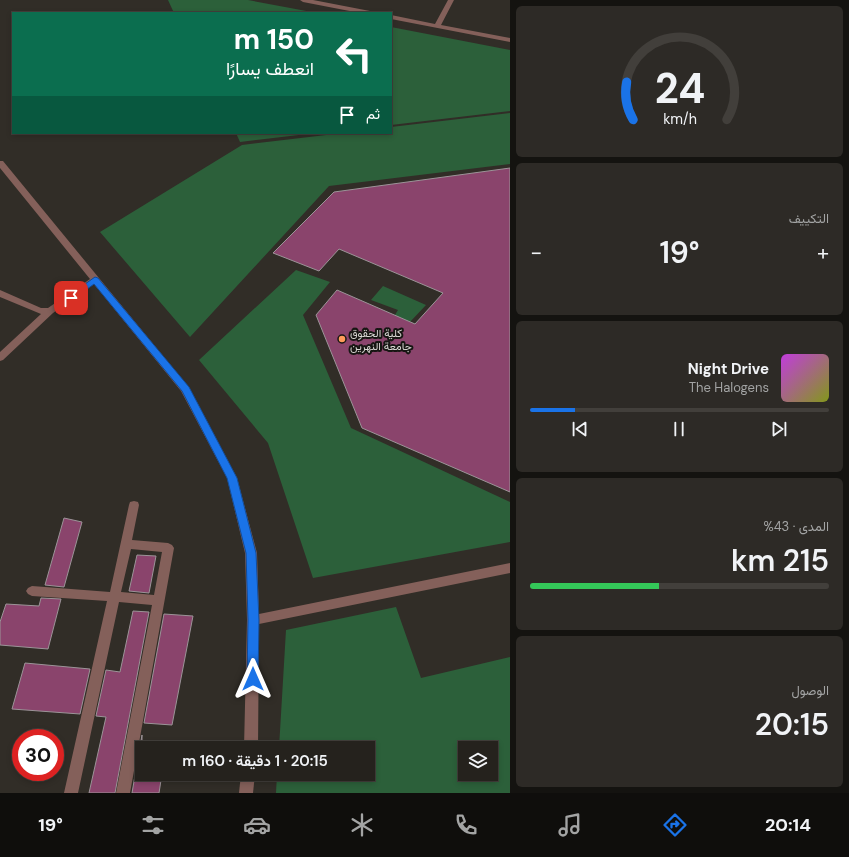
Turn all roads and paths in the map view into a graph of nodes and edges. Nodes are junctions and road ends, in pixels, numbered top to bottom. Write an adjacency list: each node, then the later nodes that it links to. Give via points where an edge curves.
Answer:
1 (303, 0): 3 (street)
2 (451, 0): 6 (street)
3 (323, 2): 4 (street)
4 (366, 12)
5 (392, 17): 6 (street)
6 (437, 26): 7 (street)
7 (510, 40)
8 (0, 163): 9 (street)
9 (95, 280): 11 (street); 19 (street, via 185,389 232,478 251,553)
10 (0, 294): 11 (street, via 40,311)
11 (50, 311): 12 (street)
12 (0, 358)
13 (134, 505): 14 (street)
14 (126, 544): 17 (street); 18 (street, via 168,548)
15 (510, 568): 19 (street)
16 (32, 591): 17 (street)
17 (114, 597): 18 (street); 22 (street)
18 (158, 600): 23 (street)
19 (253, 620): 20 (street)
20 (251, 741)
21 (247, 781): 24 (street)
22 (72, 793)
23 (123, 793)
24 (246, 793)

